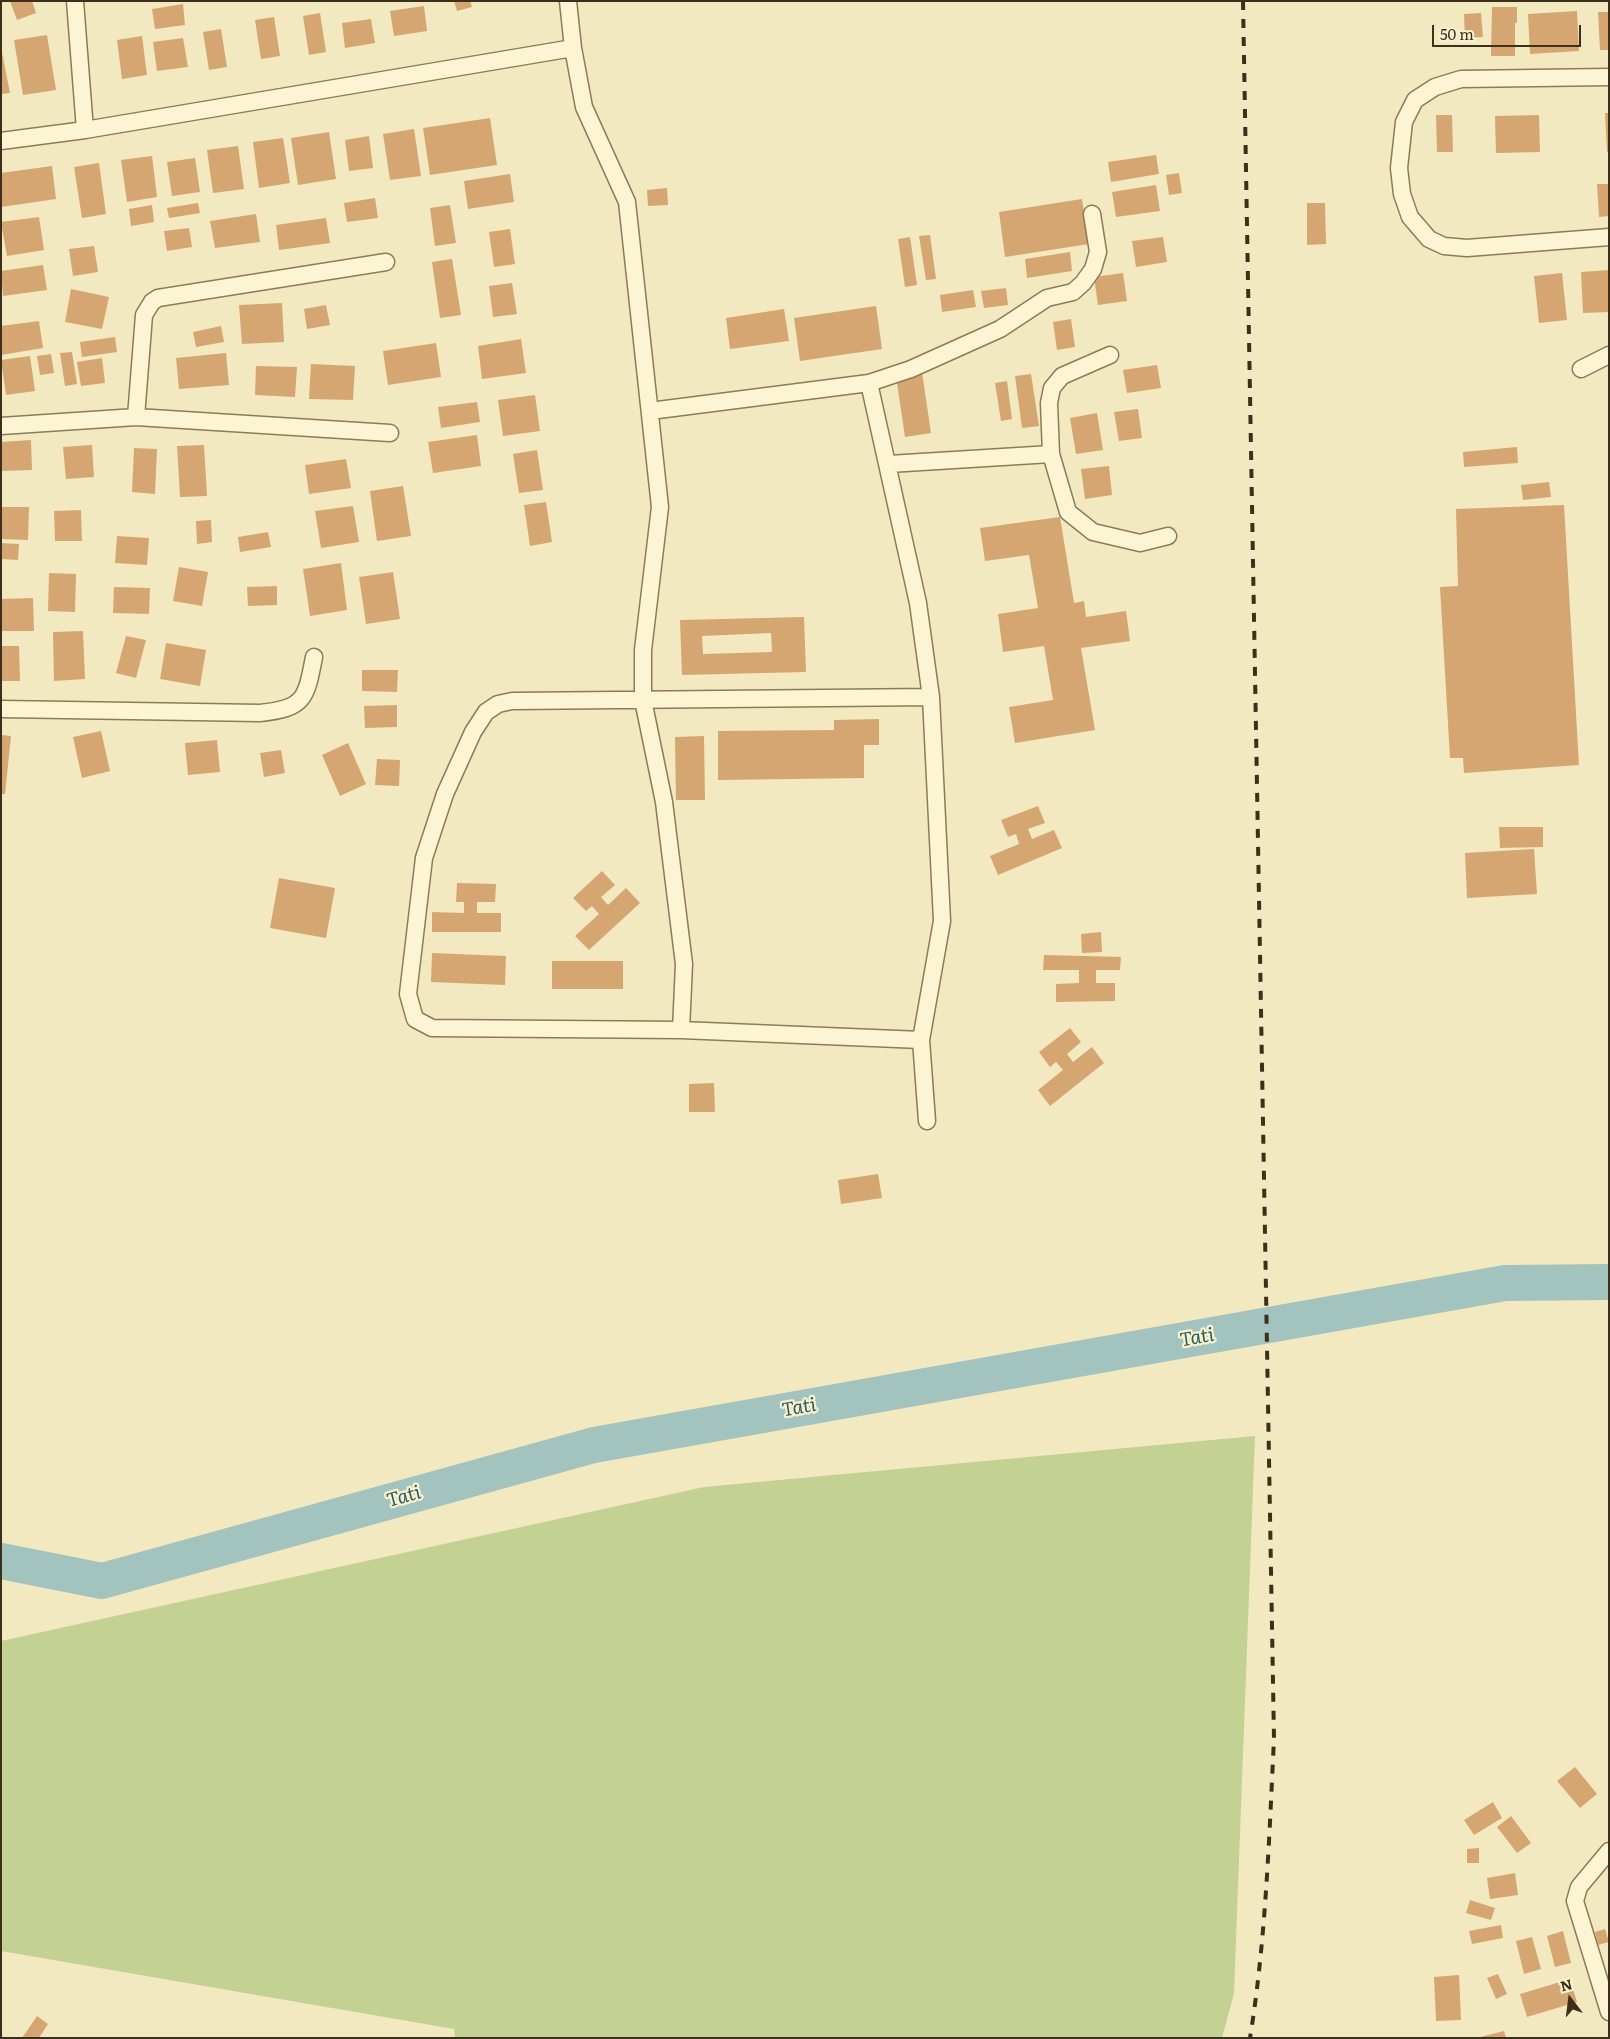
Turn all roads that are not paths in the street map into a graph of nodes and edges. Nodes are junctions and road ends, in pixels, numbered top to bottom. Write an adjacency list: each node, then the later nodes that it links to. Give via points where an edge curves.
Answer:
1 (75, 1): 5 (street)
2 (568, 1): 3 (street)
3 (573, 48): 5 (street); 14 (street, via 584,108 627,202)
4 (1609, 78): 8 (street, via 1461,79 1435,87 1415,100 1404,122 1399,168 1402,194 1410,217 1429,239 1444,246 1467,248)
5 (85, 130): 6 (street)
6 (1, 141)
7 (1092, 214): 13 (street, via 1098,252 1093,269 1073,292 1046,298 1000,329 910,369)
8 (1609, 237)
9 (386, 262): 15 (street, via 158,298 144,315)
10 (1110, 355): 18 (street, via 1062,376 1052,388 1049,404)
11 (1609, 355): 12 (street)
12 (1581, 369)
13 (869, 383): 14 (street); 19 (street)
14 (650, 411): 23 (street, via 660,507 643,650)
15 (136, 417): 16 (street); 17 (street)
16 (1, 426)
17 (390, 433)
18 (1051, 454): 19 (street); 20 (street, via 1068,512 1093,532 1140,543)
19 (889, 464): 22 (street, via 918,603)
20 (1168, 536)
21 (314, 657): 24 (street, via 309,683 300,701 285,710 260,713)
22 (931, 698): 23 (street); 26 (street, via 942,921)
23 (643, 700): 25 (street, via 664,802 684,964); 25 (street, via 512,701 498,704 486,712 473,732 445,794 424,858 408,994 415,1019 432,1028)
24 (1, 709)
25 (681, 1030): 26 (street)
26 (921, 1040): 27 (street)
27 (927, 1121)
28 (1609, 1851): 29 (street, via 1579,1887 1575,1902)
29 (1609, 2012)

